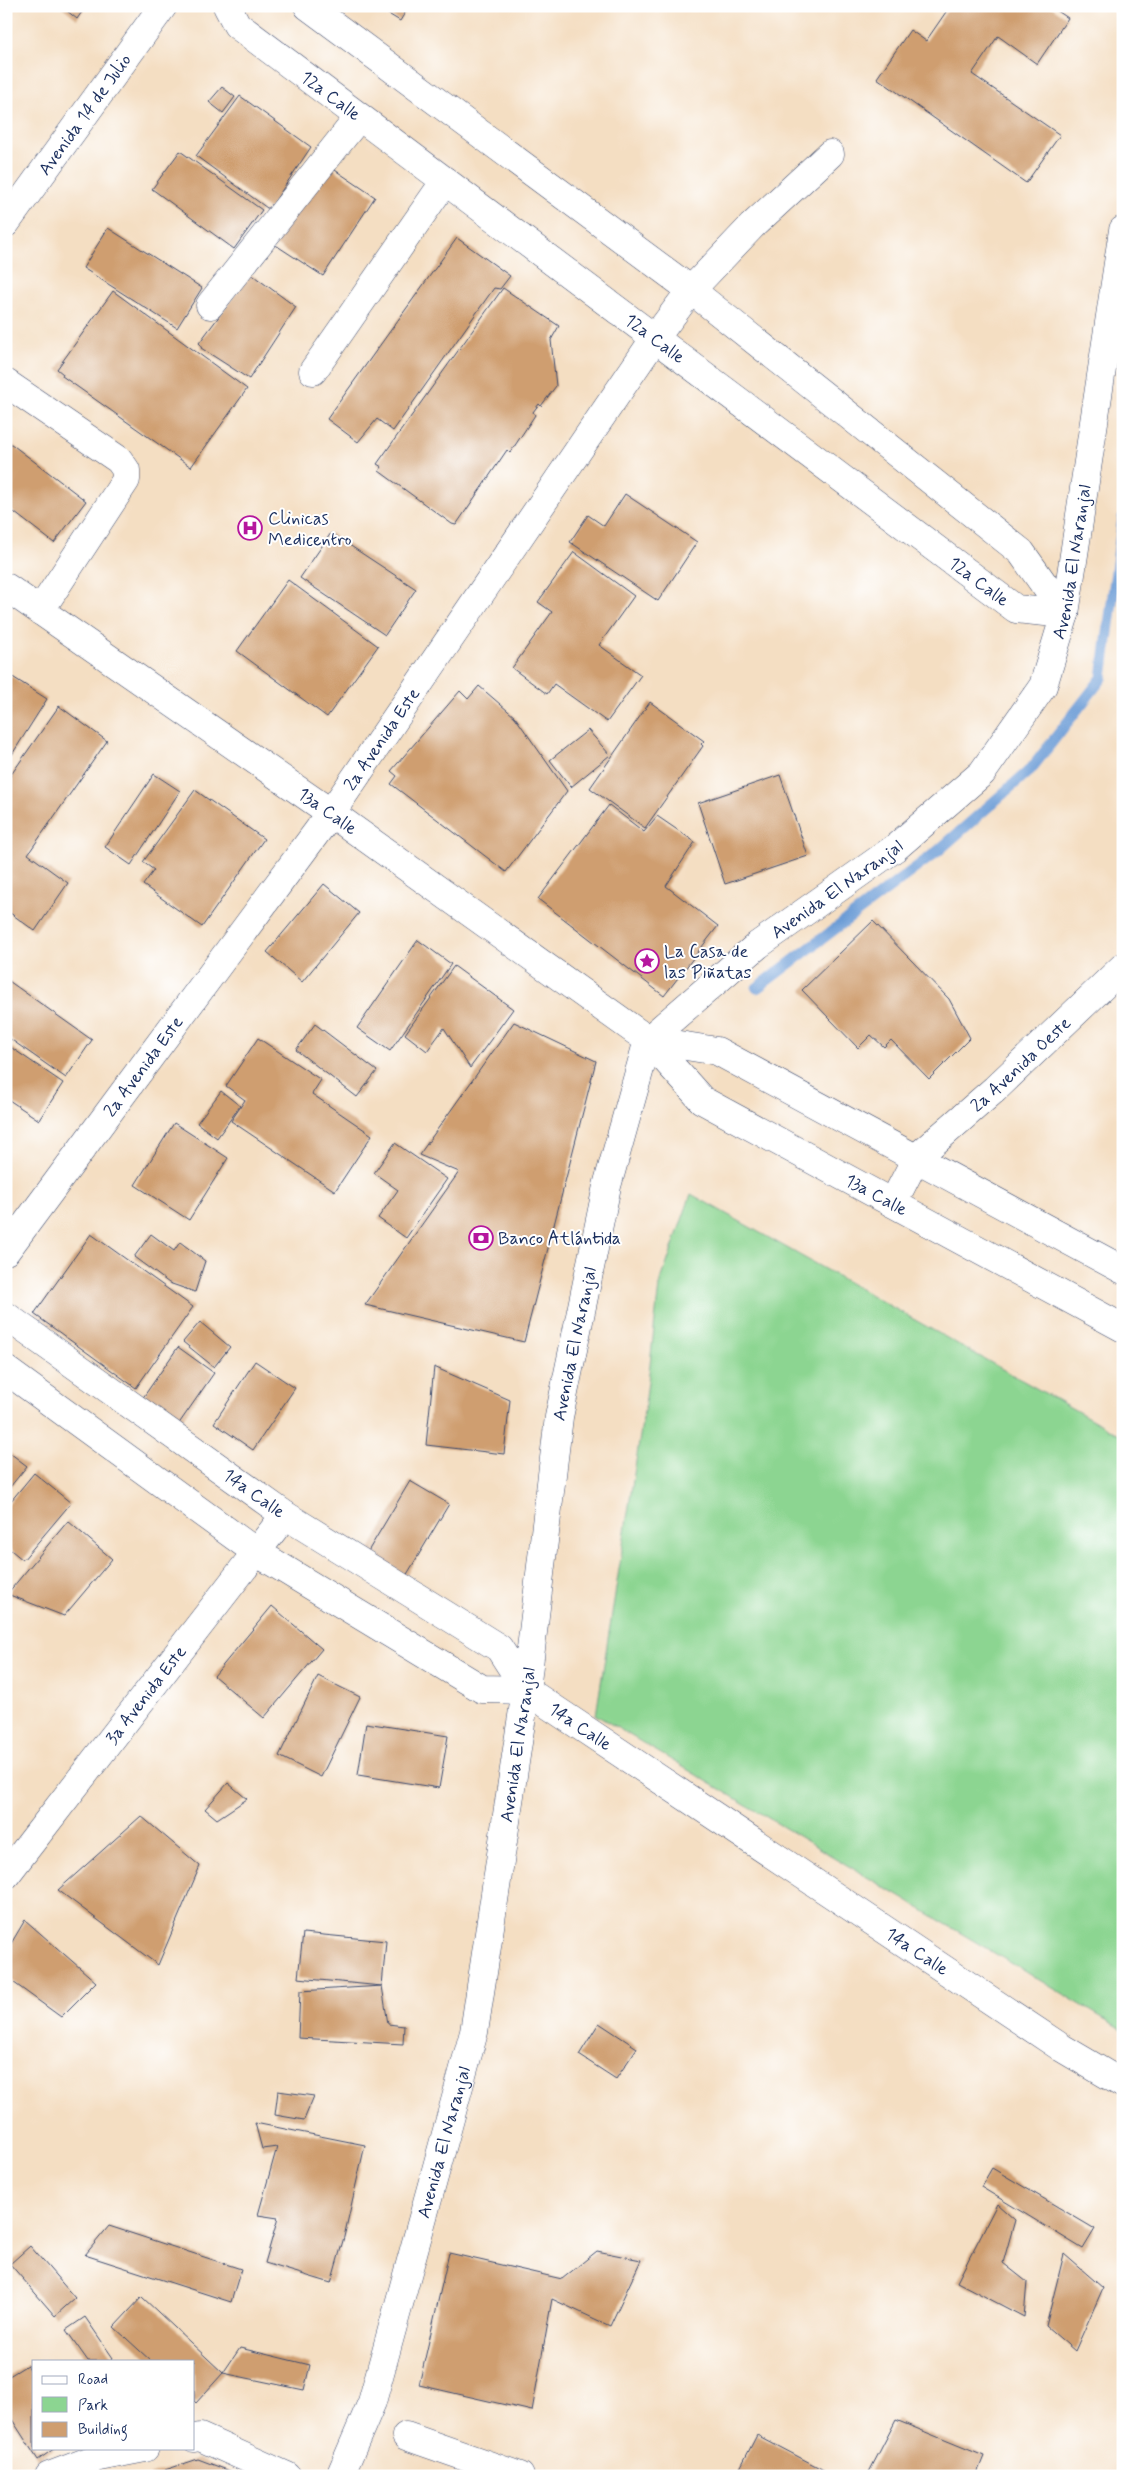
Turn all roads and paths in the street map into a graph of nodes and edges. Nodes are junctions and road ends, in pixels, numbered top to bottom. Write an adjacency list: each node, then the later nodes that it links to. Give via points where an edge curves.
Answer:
1 (163, 6): 7 (street, Avenida 14 de Julio)
2 (227, 6): 4 (street, 12a Calle, via 237,25)
3 (308, 6): 9 (street)
4 (359, 117): 6 (street, 12a Calle); 10 (street)
5 (830, 154): 9 (street, 2a Avenida Este, via 752,226)
6 (445, 181): 11 (street, 12a Calle); 12 (street)
7 (6, 223)
8 (1123, 230): 16 (street, Avenida El Naranjal)
9 (691, 290): 11 (street, 2a Avenida Este); 16 (street, via 1021,552)
10 (210, 305)
11 (655, 338): 16 (street, 12a Calle, via 1016,609); 17 (street, 2a Avenida Este)
12 (313, 371)
13 (6, 383): 15 (street, via 119,460 126,470 126,480)
14 (6, 587): 15 (street, 13a Calle)
15 (40, 611): 17 (street, 13a Calle)
16 (1065, 614): 19 (street, Avenida El Naranjal, via 1043,686 982,773 895,848 758,945)
17 (331, 812): 19 (street, 13a Calle); 22 (street, 2a Avenida Este)
18 (1123, 967): 20 (street, 2a Avenida Oeste, via 995,1089)
19 (648, 1040): 20 (street, 13a Calle, via 717,1052); 21 (street, 13a Calle, via 702,1100); 29 (street, Avenida El Naranjal, via 607,1186 559,1417)
20 (916, 1158): 21 (street); 23 (street, 13a Calle)
21 (893, 1203): 25 (street, 13a Calle)
22 (6, 1251)
23 (1123, 1270)
24 (6, 1316): 27 (street, 14a Calle)
25 (1123, 1328)
26 (6, 1370): 28 (street)
27 (285, 1515): 28 (street, 3a Avenida Este); 29 (street, 14a Calle, via 499,1648)
28 (256, 1552): 29 (street, via 482,1689); 30 (street, 3a Avenida Este)
29 (526, 1690): 31 (street, 14a Calle, via 1062,2048); 37 (street, Avenida El Naranjal, via 474,2032 372,2402)
30 (6, 1875)
31 (1123, 2084)
32 (406, 2436): 38 (street)
33 (195, 2438): 36 (street, via 200,2437)
34 (136, 2450): 35 (street, via 98,2458)
35 (49, 2476)
36 (287, 2476)
37 (340, 2476)
38 (520, 2476)

